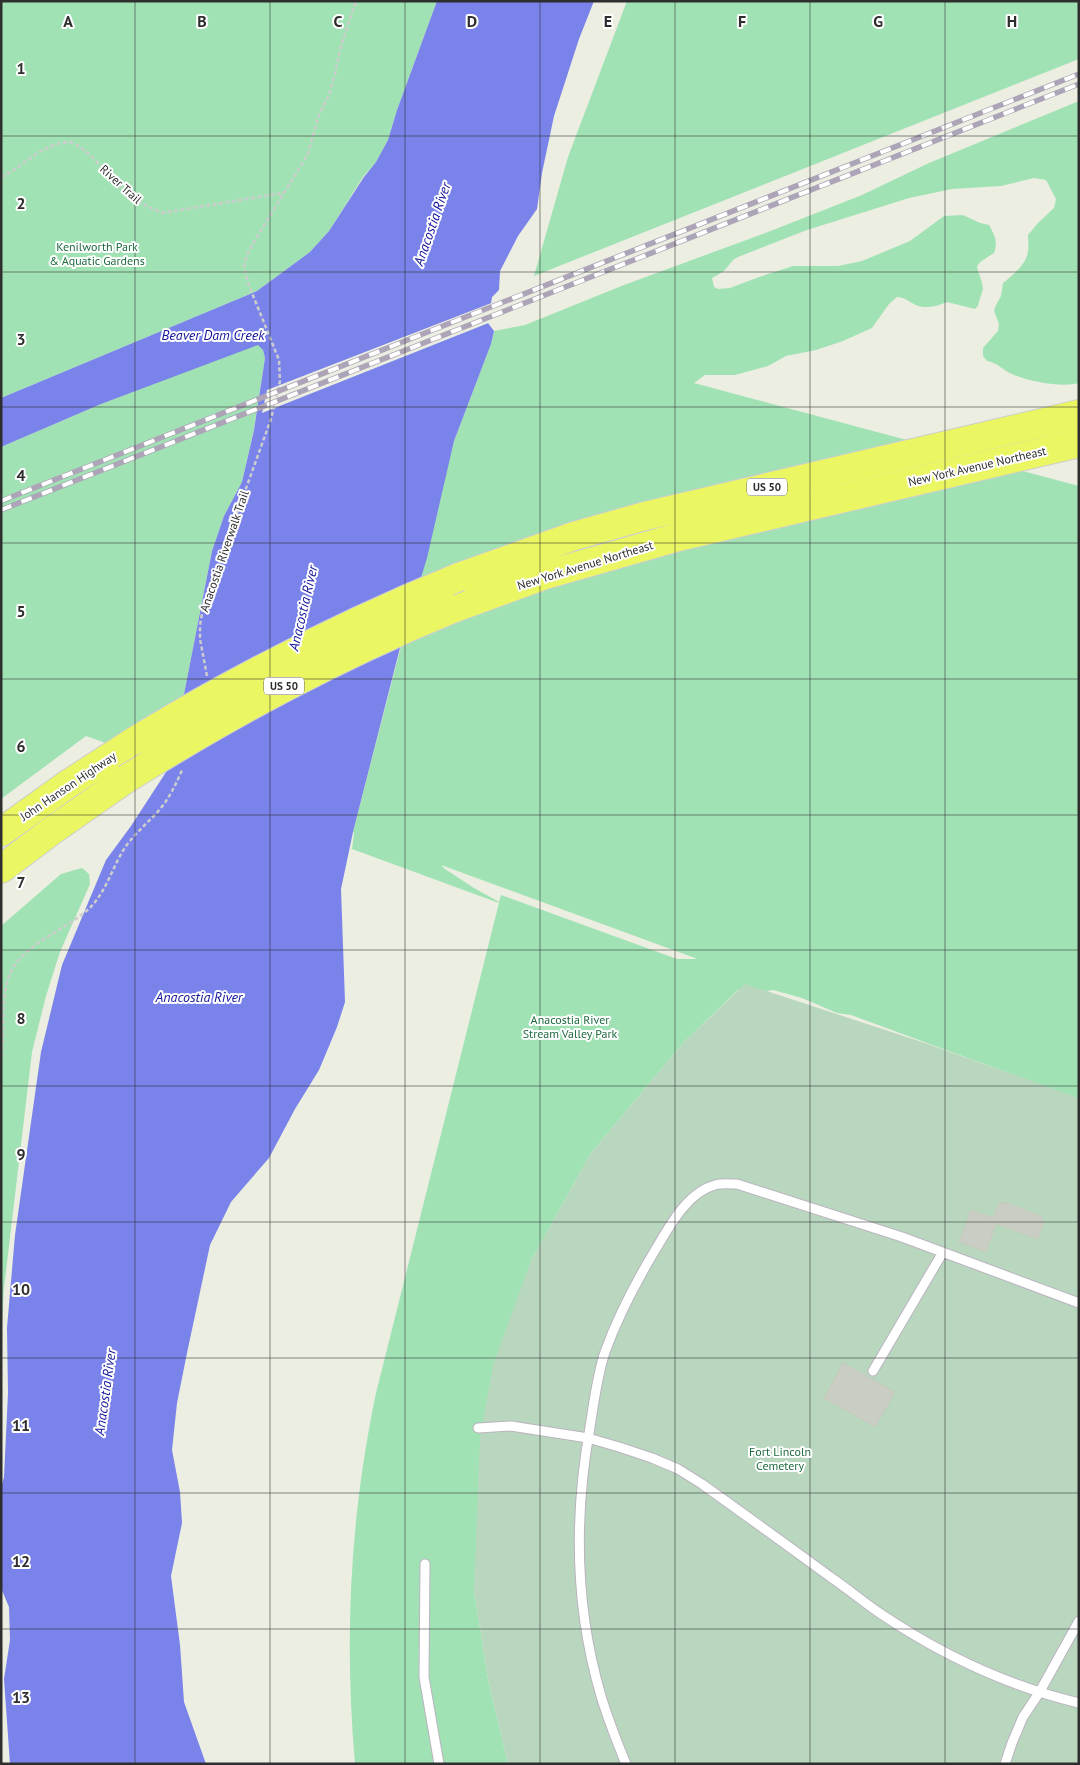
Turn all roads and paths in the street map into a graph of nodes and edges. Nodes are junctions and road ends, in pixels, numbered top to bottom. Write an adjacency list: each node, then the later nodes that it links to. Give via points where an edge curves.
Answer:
1 (356, 1): 3 (path, Anacostia Riverwalk Trail, via 308,154)
2 (1, 176): 3 (path, River Trail, via 50,147 70,142 85,151 126,192 162,213)
3 (283, 193): 6 (path, Anacostia Riverwalk Trail, via 244,265 248,283 280,360 280,381 271,419 203,608 200,639)
4 (1079, 414): 8 (highway, John Hanson Highway / US 50, bridge, via 662,512 574,536 459,577 353,622 222,689 136,740)
5 (1079, 443): 9 (highway, New York Avenue Northeast / US 50, bridge, via 670,539 545,575 452,610 357,651 271,693 210,728 126,780)
6 (207, 682)
7 (184, 766): 10 (path, via 169,797 124,848 96,901 22,956 9,974)
8 (1, 832)
9 (1, 869)
10 (1, 1063)
11 (943, 1252): 12 (lane); 13 (lane); 15 (lane, via 848,1218 737,1184 724,1183 706,1189 682,1210 643,1269 605,1354)
12 (1079, 1303)
13 (873, 1371)
14 (478, 1428): 15 (lane, via 511,1426)
15 (588, 1438): 18 (lane, via 678,1470 888,1619 948,1654); 21 (lane, via 580,1496 580,1584 597,1680)
16 (425, 1564): 20 (lane, via 424,1677)
17 (1079, 1621): 18 (lane)
18 (1039, 1693): 19 (lane); 22 (lane, via 1023,1717)
19 (1079, 1703)
20 (439, 1764)
21 (626, 1764)
22 (1006, 1764)

